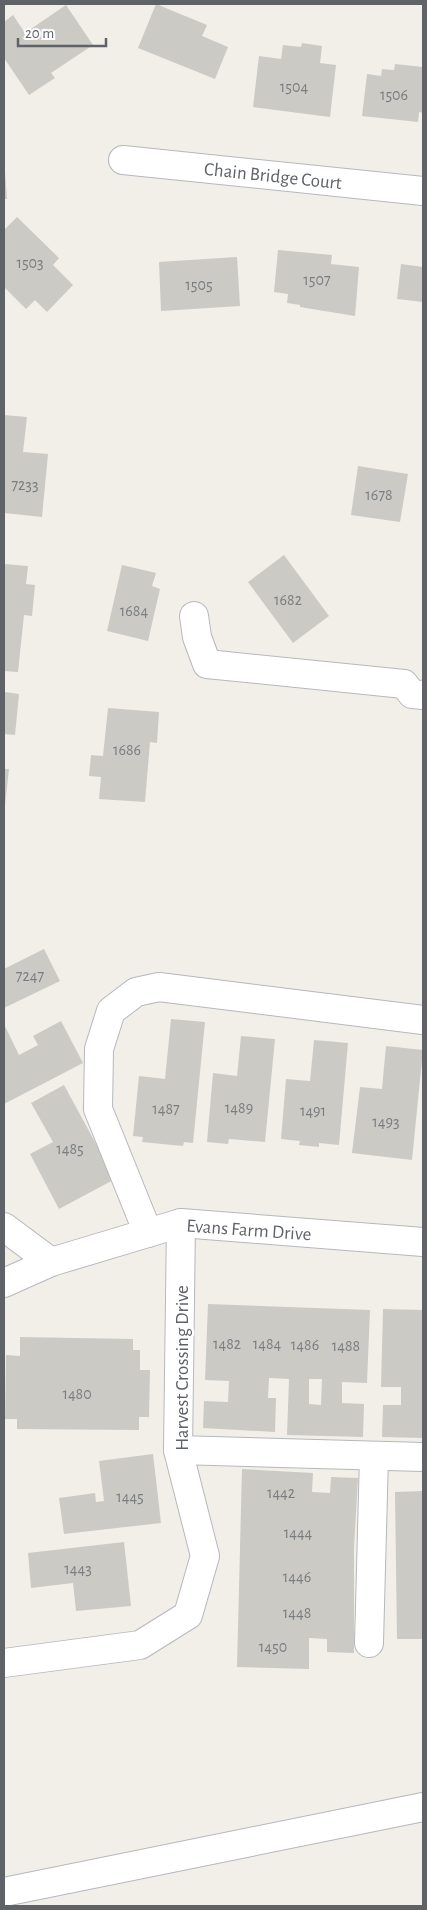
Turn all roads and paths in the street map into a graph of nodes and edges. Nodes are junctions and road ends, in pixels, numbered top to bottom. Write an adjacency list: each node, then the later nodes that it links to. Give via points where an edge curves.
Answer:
1 (123, 160): 2 (street, Chain Bridge Court)
2 (423, 191)
3 (194, 616): 4 (street, via 197,637 207,664 404,684)
4 (418, 695)
5 (423, 1020): 8 (street, via 159,987 136,992 111,1012 99,1049 98,1109)
6 (181, 1223): 8 (street, Evans Farm Drive); 9 (street, Evans Farm Drive); 12 (street, Harvest Crossing Drive)
7 (4, 1227): 10 (street)
8 (148, 1233): 10 (street, Evans Farm Drive)
9 (423, 1242)
10 (51, 1262): 11 (street, Evans Farm Drive)
11 (4, 1283)
12 (178, 1450): 13 (street); 16 (street, Harvest Crossing Drive, via 205,1556 188,1615 140,1644)
13 (374, 1456): 14 (street); 15 (street)
14 (423, 1457)
15 (370, 1643)
16 (4, 1660)
17 (423, 1807): 18 (street)
18 (4, 1892)

